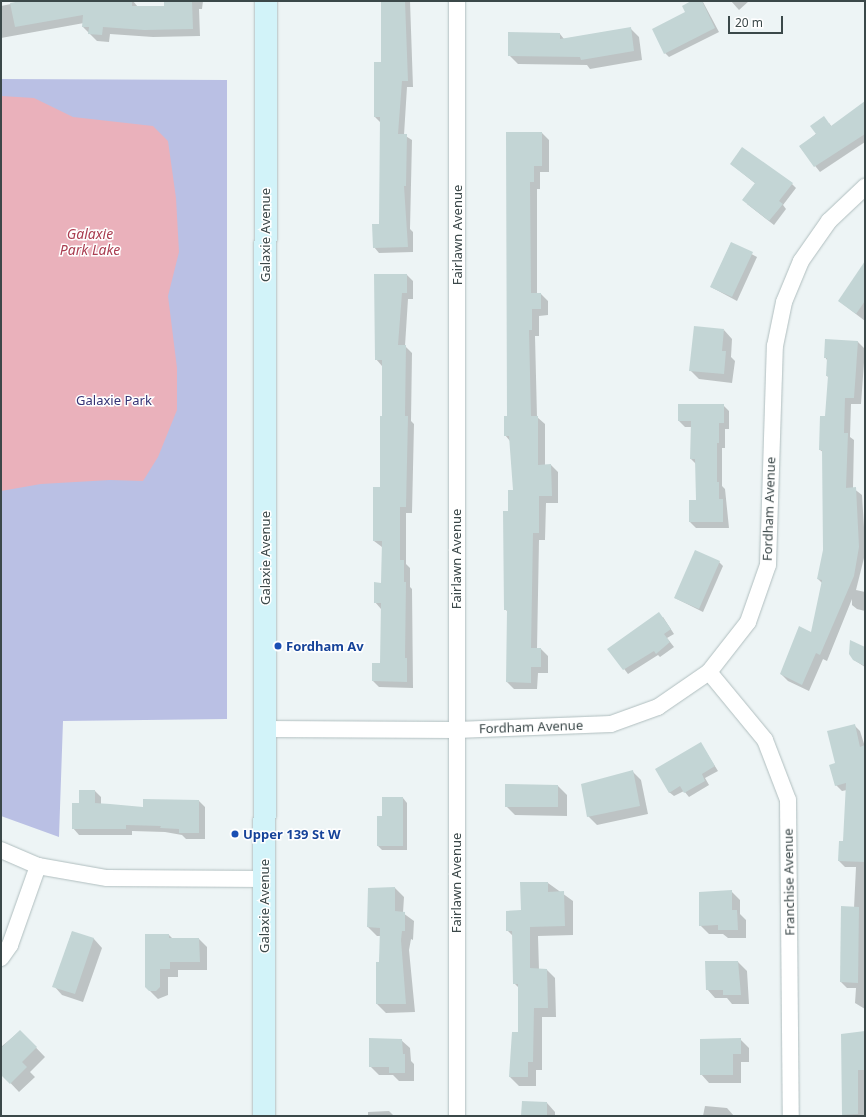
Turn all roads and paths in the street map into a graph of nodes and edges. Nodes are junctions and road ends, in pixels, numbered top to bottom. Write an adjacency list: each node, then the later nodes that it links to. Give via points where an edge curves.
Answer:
1 (266, 1): 5 (street, Galaxie Avenue)
2 (457, 1): 6 (street, Fairlawn Avenue)
3 (865, 187): 4 (street, Fordham Avenue, via 825,227 801,261 784,302 775,346 768,565 748,622)
4 (709, 672): 6 (street, Fordham Avenue, via 658,707 611,724); 13 (street, Franchise Avenue, via 765,740 788,800)
5 (264, 729): 6 (street, Fordham Avenue); 9 (street, Galaxie Avenue)
6 (456, 730): 12 (street, Fairlawn Avenue)
7 (1, 850): 8 (street)
8 (38, 866): 9 (street, via 107,878); 10 (street, via 10,945)
9 (264, 879): 11 (street, Galaxie Avenue)
10 (1, 958)
11 (264, 1116)
12 (457, 1116)
13 (791, 1116)

